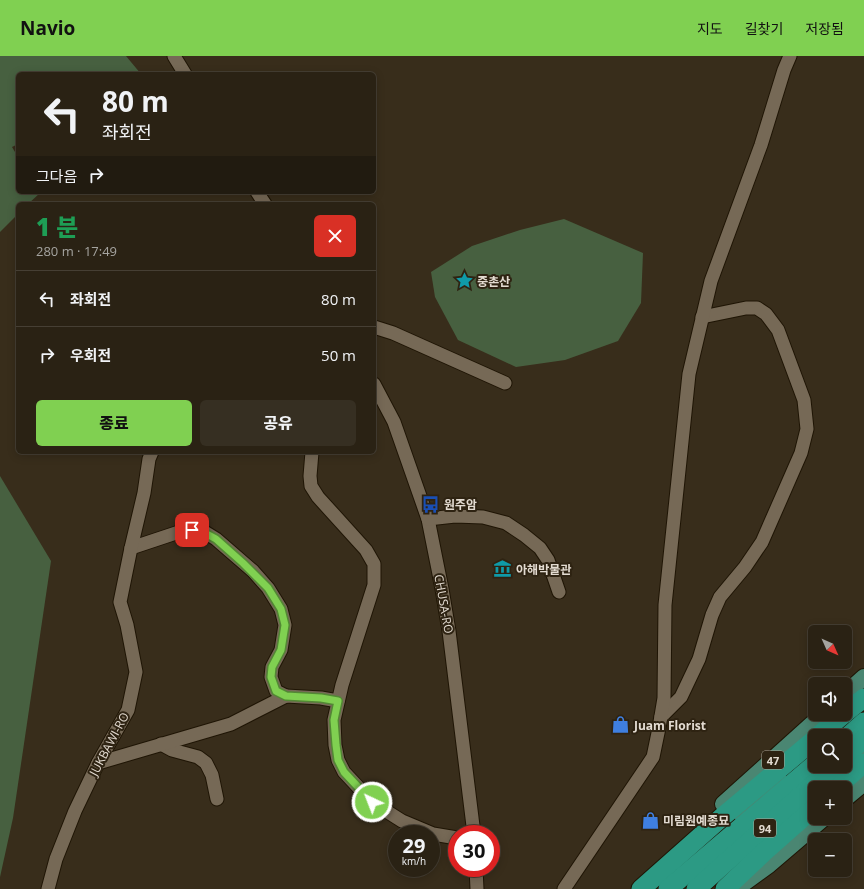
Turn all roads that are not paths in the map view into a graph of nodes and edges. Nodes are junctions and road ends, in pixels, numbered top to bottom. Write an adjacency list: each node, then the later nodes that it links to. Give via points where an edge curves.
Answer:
1 (174, 56): 3 (street)
2 (790, 56): 4 (street, via 761,145 711,281)
3 (184, 72)
4 (702, 317): 19 (street, via 689,374 665,605 664,698); 19 (street, via 746,308 757,308 766,314 778,330 804,400 807,429 801,453 762,542 720,597 699,659 681,696)
5 (376, 328): 6 (street)
6 (505, 383)
7 (376, 388): 10 (street, CHUSA-RO, via 394,422)
8 (151, 454): 11 (street, JUKBAWI-RO)
9 (312, 454): 17 (street, via 311,486 366,550 374,564 374,585)
10 (428, 519): 12 (street, via 455,516 483,517 506,523 540,548 548,560); 40 (street, CHUSA-RO, via 449,631)
11 (130, 548): 15 (street, via 179,532 203,532 216,539 252,571 268,588 281,609 285,625 281,650 272,667 271,677 276,691); 29 (street, JUKBAWI-RO, via 120,602 136,672 128,710)
12 (559, 592)
13 (864, 677): 14 (main road)
14 (852, 688)
15 (286, 696): 17 (street); 25 (street, via 231,724)
16 (864, 699): 18 (highway); 24 (main road)
17 (338, 701): 42 (street, via 334,720 336,745 338,760 344,772 372,802 402,821 433,834)
18 (852, 706)
19 (661, 717): 46 (street, via 653,757)
20 (829, 721): 47 (main road, 47, via 722,806)
21 (832, 721): 23 (highway)
22 (864, 722): 26 (highway)
23 (824, 729)
24 (833, 729)
25 (161, 744): 29 (street); 37 (street, via 172,750 198,757 206,763 212,775)
26 (854, 744): 33 (main road)
27 (808, 745): 47 (highway)
28 (808, 753): 48 (main road)
29 (98, 763): 44 (street, JUKBAWI-RO, via 75,811 56,859)
30 (864, 763): 34 (highway)
31 (808, 770): 49 (highway)
32 (826, 773): 50 (highway, 94)
33 (826, 781)
34 (844, 781)
35 (864, 782): 36 (main road)
36 (852, 793)
37 (217, 799)
38 (808, 799): 51 (main road)
39 (808, 813): 52 (highway)
40 (473, 825)
41 (816, 825): 53 (main road)
42 (448, 836)
43 (476, 877): 45 (street)
44 (48, 889)
45 (477, 889)
46 (564, 889)
47 (640, 889)
48 (665, 889)
49 (668, 889)
50 (696, 889)
51 (703, 889)
52 (725, 889)
53 (736, 889)

